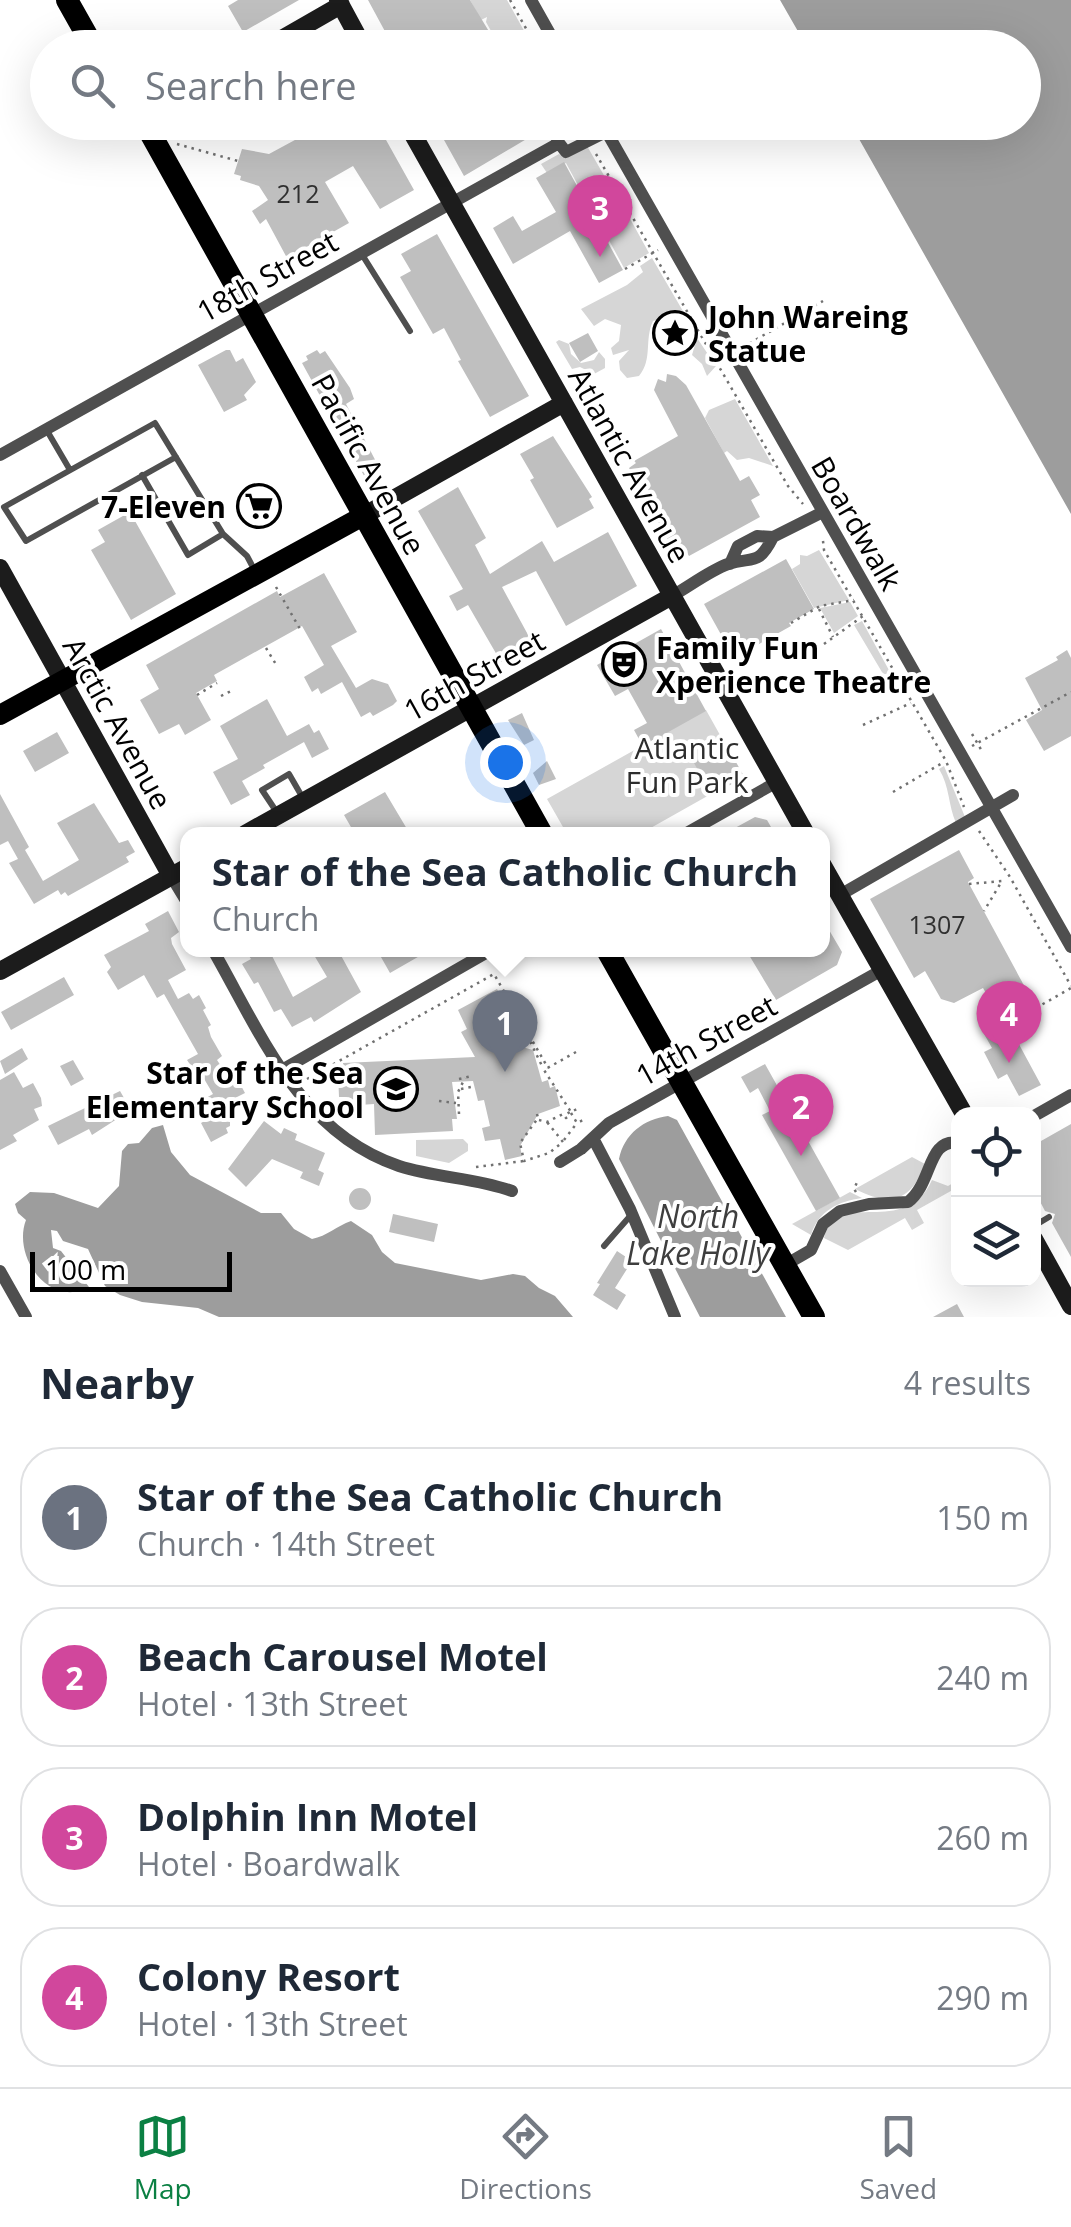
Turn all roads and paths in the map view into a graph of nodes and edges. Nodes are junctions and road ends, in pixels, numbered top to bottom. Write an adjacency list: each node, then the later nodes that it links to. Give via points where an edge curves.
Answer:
1 (67, 0): 6 (highway)
2 (84, 0): 7 (highway)
3 (510, 0): 10 (path)
4 (531, 0): 11 (street)
5 (339, 3): 8 (main road); 9 (main road)
6 (84, 30)
7 (101, 30)
8 (295, 30)
9 (354, 30)
10 (527, 30)
11 (548, 30)
12 (154, 140): 29 (highway, Pacific Avenue)
13 (416, 140): 21 (main road, Atlantic Avenue)
14 (558, 140): 18 (street)
15 (610, 140): 20 (street, Boardwalk)
16 (588, 142): 18 (street, 18th Street, via 566,152); 22 (path)
17 (175, 143): 19 (path)
18 (559, 143): 21 (street, 18th Street)
19 (238, 161)
20 (641, 193): 22 (path); 24 (street, Boardwalk)
21 (451, 202): 25 (street, 18th Street); 32 (main road, Atlantic Avenue)
22 (624, 203): 23 (path); 26 (path)
23 (597, 218)
24 (669, 243): 26 (path); 38 (street, Boardwalk)
25 (361, 252): 29 (street, 18th Street); 30 (lane)
26 (653, 253): 27 (path); 38 (path, via 788,486)
27 (624, 269)
28 (823, 301): 31 (path)
29 (250, 313): 33 (street, 18th Street); 39 (highway, Pacific Avenue)
30 (410, 332)
31 (743, 347)
32 (564, 403): 39 (main road); 46 (main road, Atlantic Avenue)
33 (46, 429): 34 (street, 18th Street); 36 (lane)
34 (0, 455)
35 (176, 456): 36 (lane, via 155,423); 37 (lane); 41 (lane)
36 (70, 470): 37 (lane, via 4,507 26,540)
37 (142, 475): 41 (lane, via 188,554)
38 (818, 515): 46 (street, 16th Street, via 738,546 730,564); 47 (path, via 824,550); 69 (street, Boardwalk)
39 (363, 516): 44 (main road); 63 (highway, Pacific Avenue)
40 (402, 517): 42 (path, via 413,555)
41 (223, 534): 44 (lane)
42 (407, 558)
43 (0, 568): 56 (main road, Arctic Avenue)
44 (257, 574): 56 (main road)
45 (276, 587): 51 (path)
46 (672, 596): 63 (main road, 16th Street); 71 (main road, Atlantic Avenue)
47 (854, 600): 48 (path); 49 (path)
48 (818, 608): 50 (path); 52 (path)
49 (864, 616): 52 (path); 62 (path)
50 (791, 623)
51 (300, 629)
52 (833, 637): 53 (path)
53 (824, 644)
54 (266, 648): 55 (path)
55 (276, 666)
56 (64, 680): 64 (main road); 82 (main road, Arctic Avenue)
57 (218, 684): 60 (path)
58 (231, 691): 61 (path)
59 (1071, 692): 67 (path)
60 (197, 695)
61 (221, 696)
62 (913, 703): 65 (path); 70 (path)
63 (471, 708): 74 (main road, 16th Street); 79 (highway, Pacific Avenue)
64 (0, 715)
65 (862, 725)
66 (973, 736): 67 (path)
67 (977, 743): 68 (path); 69 (path)
68 (982, 751)
69 (960, 752): 75 (street, Boardwalk)
70 (946, 761): 72 (path); 77 (path)
71 (777, 782): 80 (street); 81 (main road, Atlantic Avenue)
72 (893, 792)
73 (1014, 796): 75 (street)
74 (304, 801): 76 (main road, 16th Street); 76 (lane, via 289,774 262,790)
75 (992, 808): 77 (street); 87 (street, Boardwalk)
76 (278, 816): 78 (main road, 16th Street)
77 (971, 820): 85 (street); 93 (path)
78 (258, 827)
79 (538, 827)
80 (697, 827)
81 (802, 827)
82 (179, 871): 92 (main road)
83 (830, 877): 85 (main road)
84 (969, 884): 86 (path, via 1002,882)
85 (840, 894): 91 (main road)
86 (984, 912)
87 (1071, 947)
88 (217, 957): 97 (street)
89 (479, 957): 97 (street)
90 (611, 957): 101 (highway)
91 (882, 970): 101 (street, 14th Street); 108 (main road)
92 (0, 971)
93 (1071, 988): 94 (path)
94 (1036, 1008)
95 (576, 1052): 96 (path)
96 (546, 1069): 103 (path, via 494,974 312,1076 305,1081); 110 (path)
97 (282, 1070): 122 (street, via 311,1110 355,1146 400,1166)
98 (472, 1076): 99 (path)
99 (465, 1078): 100 (path); 104 (path)
100 (459, 1079)
101 (682, 1082): 116 (street, 14th Street); 128 (highway)
102 (471, 1087): 104 (path)
103 (311, 1089)
104 (459, 1089): 107 (path)
105 (1071, 1096): 112 (street)
106 (439, 1101): 107 (path)
107 (458, 1103): 109 (path, via 459,1112)
108 (960, 1107)
109 (466, 1110)
110 (569, 1110): 111 (path); 114 (path); 115 (path)
111 (577, 1110)
112 (1041, 1112)
113 (583, 1120): 115 (path)
114 (548, 1122): 118 (path); 119 (path, via 537,1117 520,1143)
115 (577, 1123): 118 (path)
116 (593, 1138): 120 (street, 14th Street); 123 (street)
117 (951, 1141): 128 (street, via 938,1148 925,1184 908,1202 840,1210 823,1224 811,1250)
118 (563, 1142): 119 (path)
119 (524, 1160): 121 (path)
120 (560, 1162)
121 (464, 1167)
122 (512, 1191)
123 (632, 1214): 126 (lane); 132 (street)
124 (1049, 1218): 125 (lane)
125 (1041, 1222)
126 (604, 1246)
127 (1041, 1252): 130 (main road)
128 (785, 1264): 133 (highway)
129 (0, 1271): 131 (street)
130 (1071, 1306)
131 (26, 1317)
132 (674, 1317)
133 (814, 1317)

